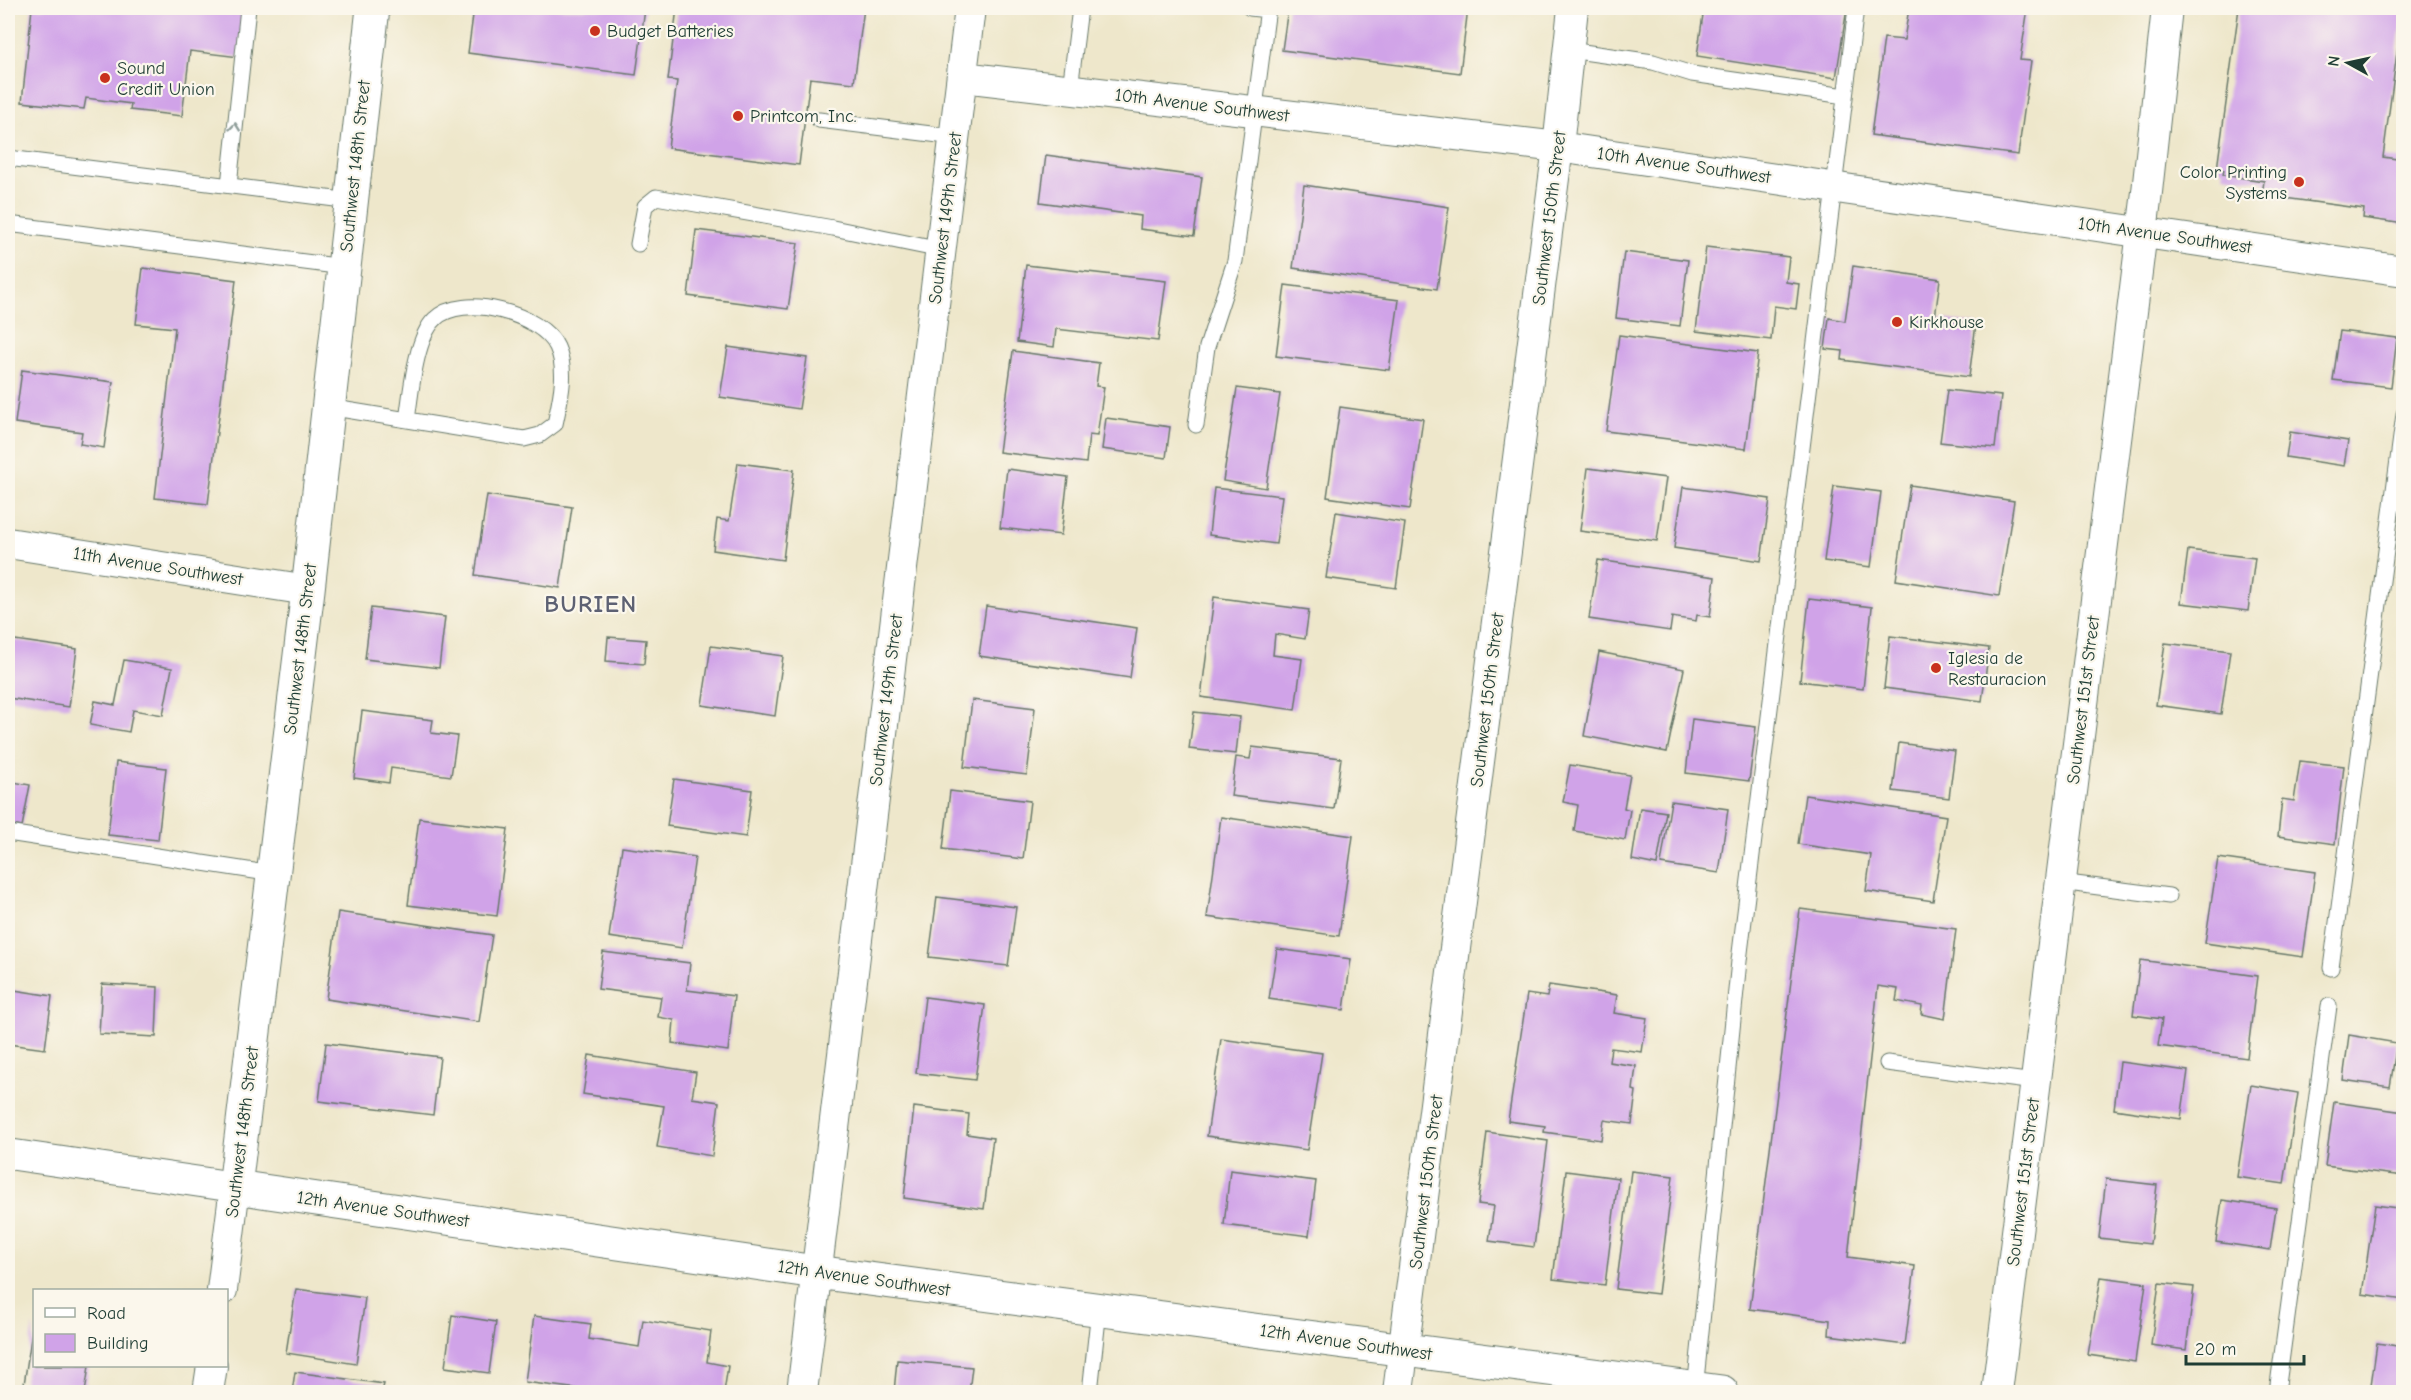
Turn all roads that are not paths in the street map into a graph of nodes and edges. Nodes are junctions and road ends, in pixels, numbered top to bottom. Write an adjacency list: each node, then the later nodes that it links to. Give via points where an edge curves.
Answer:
1 (248, 8): 19 (lane, one-way to 1)
2 (373, 8): 21 (street, Southwest 148th Street)
3 (970, 8): 11 (street, Southwest 149th Street)
4 (1080, 8): 12 (lane)
5 (1250, 8): 9 (lane)
6 (1574, 8): 10 (street, Southwest 150th Street)
7 (1856, 8): 13 (lane)
8 (2168, 8): 23 (street, Southwest 151st Street)
9 (1268, 9): 14 (lane)
10 (1569, 50): 13 (lane, via 1653,62 1692,74); 17 (street, Southwest 150th Street)
11 (963, 77): 12 (street, 10th Avenue Southwest); 16 (street, Southwest 149th Street)
12 (1070, 89): 14 (street, 10th Avenue Southwest)
13 (1845, 96): 20 (lane)
14 (1254, 111): 17 (street, 10th Avenue Southwest); 31 (lane, via 1235,261 1207,347)
15 (819, 120): 16 (lane)
16 (955, 137): 25 (street, Southwest 149th Street)
17 (1558, 147): 20 (street, 10th Avenue Southwest); 47 (street, Southwest 150th Street)
18 (8, 158): 19 (lane)
19 (229, 186): 21 (lane)
20 (1834, 187): 23 (street, 10th Avenue Southwest); 49 (lane, via 1739,960)
21 (351, 201): 26 (street, Southwest 148th Street)
22 (8, 224): 26 (lane)
23 (2142, 231): 27 (street, 10th Avenue Southwest); 36 (street, Southwest 151st Street)
24 (639, 244): 25 (lane, via 645,206 656,197)
25 (941, 250): 44 (street, Southwest 149th Street)
26 (344, 267): 28 (street, Southwest 148th Street)
27 (2403, 270)
28 (328, 407): 30 (lane); 33 (street, Southwest 148th Street)
29 (2403, 414): 38 (lane)
30 (407, 420): 30 (lane, via 524,439 540,435 555,424 563,372 557,346 542,328 516,315 484,307 458,308 435,318 421,344 413,372)
31 (1196, 425)
32 (8, 543): 33 (street, 11th Avenue Southwest)
33 (308, 590): 35 (street, Southwest 148th Street)
34 (8, 833): 35 (lane)
35 (273, 874): 43 (street, Southwest 148th Street)
36 (2060, 882): 37 (lane); 41 (street, Southwest 151st Street)
37 (2169, 896)
38 (2331, 968)
39 (2329, 1006): 55 (lane)
40 (1887, 1064): 41 (lane)
41 (2035, 1082): 54 (street, Southwest 151st Street)
42 (8, 1154): 43 (street, 12th Avenue Southwest)
43 (235, 1187): 44 (street, 12th Avenue Southwest); 45 (street, Southwest 148th Street)
44 (816, 1272): 46 (street, 12th Avenue Southwest); 51 (street, Southwest 149th Street)
45 (222, 1289)
46 (1099, 1309): 47 (street, 12th Avenue Southwest); 52 (lane)
47 (1404, 1350): 49 (street, 12th Avenue Southwest); 53 (street, Southwest 150th Street)
48 (212, 1367): 50 (street)
49 (1704, 1391)
50 (208, 1392)
51 (802, 1392)
52 (1090, 1392)
53 (1398, 1392)
54 (1996, 1392)
55 (2277, 1392)

